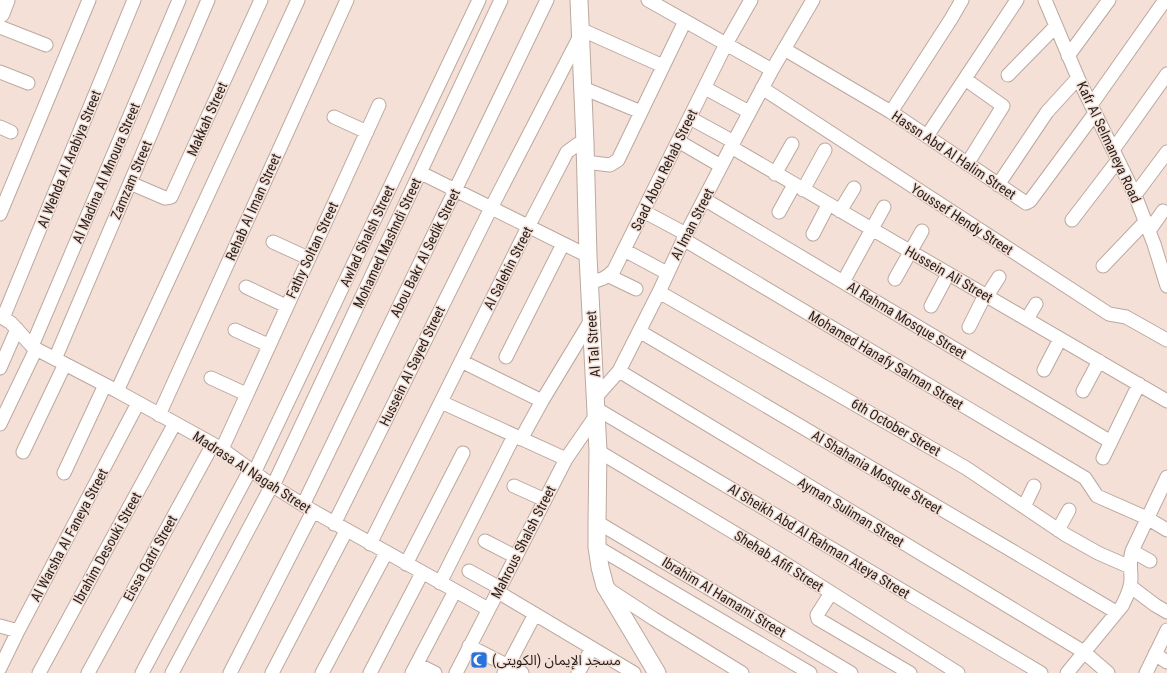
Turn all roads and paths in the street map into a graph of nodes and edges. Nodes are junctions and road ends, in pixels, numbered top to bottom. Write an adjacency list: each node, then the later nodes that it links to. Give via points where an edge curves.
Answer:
1 (4, 0): 21 (main road)
2 (89, 0): 76 (street)
3 (134, 0): 106 (street, Al Wehda Al Arabiya Street)
4 (179, 0): 116 (street, Al Madina Al Mnoura Street)
5 (208, 0): 62 (street, Zamzam Street)
6 (260, 0): 62 (street, Makkah Street, via 171,197 165,198)
7 (298, 0): 126 (street, via 196,220)
8 (347, 0): 134 (street, Rehab Al Iman Street)
9 (479, 0): 145 (street, Awlad Shalsh Street)
10 (501, 0): 60 (street, Mohamed Mashndi Street)
11 (547, 0): 66 (street, Abou Bakr Al Sedik Street)
12 (579, 0): 25 (street, Al Tal Street)
13 (648, 0): 22 (street)
14 (751, 0): 26 (street, Saad Abou Rehab Street)
15 (813, 0): 28 (street, Al Iman Street)
16 (962, 0): 45 (street)
17 (1017, 0): 36 (street)
18 (1109, 0): 29 (street)
19 (1165, 0): 42 (street, Hassn Abd Al Halim Street)
20 (1047, 1): 23 (street, Kafr Al Selmaneya Road)
21 (0, 13)
22 (685, 21): 26 (street); 30 (street)
23 (1056, 26): 29 (street, Kafr Al Selmaneya Road); 34 (street)
24 (0, 27): 27 (street)
25 (581, 31): 30 (street); 38 (street, Al Tal Street); 71 (street, Hussein Al Sayed Street)
26 (726, 44): 31 (street); 39 (street, Saad Abou Rehab Street)
27 (46, 45)
28 (784, 49): 31 (street, Al Iman Street); 45 (street, Hassn Abd Al Halim Street)
29 (1068, 56): 35 (street, Kafr Al Selmaneya Road)
30 (663, 66): 43 (street)
31 (772, 70): 40 (street, Al Iman Street)
32 (0, 72): 37 (street)
33 (1167, 74): 56 (street)
34 (1008, 75)
35 (1078, 78): 42 (street, Kafr Al Selmaneya Road); 63 (street, via 1047,112)
36 (965, 79): 49 (street); 58 (street, via 1003,106)
37 (28, 82)
38 (583, 88): 43 (street); 51 (street, Al Tal Street)
39 (705, 88): 44 (street); 47 (street, Saad Abou Rehab Street)
40 (762, 88): 44 (street, Al Iman Street); 114 (street, Youssef Hendy Street, via 1109,314 1126,317)
41 (379, 106): 48 (street, Fathy Soltan Street)
42 (1093, 109): 56 (street, Kafr Al Selmaneya Road); 63 (street, Hassn Abd Al Halim Street, via 1030,201 1024,202)
43 (641, 112): 57 (street, via 615,163 606,165)
44 (750, 112): 53 (street, Al Iman Street)
45 (891, 112): 49 (street, Hassn Abd Al Halim Street)
46 (334, 117): 48 (street)
47 (690, 118): 50 (street, Saad Abou Rehab Street); 53 (street, Hussein Ali Street)
48 (367, 132): 89 (street, Fathy Soltan Street)
49 (927, 136): 58 (street, Hassn Abd Al Halim Street)
50 (678, 142): 59 (street); 73 (street, Saad Abou Rehab Street)
51 (585, 143): 57 (street, Al Tal Street); 78 (street, Al Salehin Street, via 578,144 567,152)
52 (792, 144): 61 (street)
53 (732, 145): 59 (street, Al Iman Street); 61 (street, Hussein Ali Street)
54 (825, 150): 64 (street)
55 (1167, 152): 67 (street)
56 (1116, 155): 67 (street, Kafr Al Selmaneya Road); 77 (street)
57 (586, 162): 88 (street, Al Tal Street)
58 (967, 164): 63 (street, Hassn Abd Al Halim Street)
59 (721, 166): 68 (street, Al Iman Street)
60 (421, 173): 66 (street); 148 (street, Mohamed Mashndi Street)
61 (775, 174): 64 (street, Hussein Ali Street)
62 (130, 183): 120 (street, Zamzam Street)
63 (998, 185)
64 (799, 187): 69 (street, Hussein Ali Street); 74 (street)
65 (854, 188): 75 (street)
66 (455, 190): 71 (street); 153 (street, Abou Bakr Al Sedik Street)
67 (1135, 195): 79 (street, Kafr Al Selmaneya Road)
68 (704, 199): 83 (street, Al Iman Street); 98 (street, Al Rahma Mosque Street)
69 (828, 205): 75 (street, Hussein Ali Street); 82 (street)
70 (884, 207): 80 (street)
71 (491, 208): 78 (street); 157 (street, Hussein Al Sayed Street)
72 (1163, 210): 79 (street)
73 (643, 211): 83 (street, Mohamed Hanafy Salman Street); 86 (street, Saad Abou Rehab Street)
74 (779, 212)
75 (840, 212): 80 (street, Hussein Ali Street)
76 (0, 214)
77 (1072, 220)
78 (528, 226): 85 (street); 118 (street, Al Salehin Street)
79 (1147, 226): 90 (street); 95 (street, Kafr Al Selmaneya Road)
80 (871, 229): 87 (street, Hussein Ali Street); 98 (street)
81 (922, 231): 87 (street)
82 (813, 234)
83 (684, 236): 91 (street, Al Iman Street); 155 (street, Mohamed Hanafy Salman Street, via 1080,475 1089,482 1097,496)
84 (273, 242): 89 (street)
85 (563, 244): 88 (street); 117 (street)
86 (624, 250): 91 (street); 93 (street, Saad Abou Rehab Street)
87 (910, 252): 92 (street, Hussein Ali Street); 96 (street)
88 (588, 256): 97 (street, Al Tal Street)
89 (308, 258): 104 (street, Fathy Soltan Street)
90 (1103, 266)
91 (667, 273): 101 (street, Al Iman Street)
92 (948, 274): 102 (street, Hussein Ali Street); 105 (street)
93 (609, 276): 97 (street, via 603,280); 100 (street)
94 (999, 277): 102 (street)
95 (1166, 278)
96 (895, 279)
97 (589, 282): 108 (street, Al Tal Street)
98 (843, 282): 138 (street, Al Rahma Mosque Street)
99 (246, 287): 104 (street)
100 (636, 289)
101 (659, 292): 112 (street, Al Iman Street); 152 (street, 6th October Street, via 942,454)
102 (986, 296): 107 (street, Hussein Ali Street); 109 (street)
103 (1036, 304): 107 (street)
104 (286, 306): 115 (street, Fathy Soltan Street)
105 (930, 306)
106 (1, 317): 110 (street, Madrasa Al Nagah Street)
107 (1026, 319): 113 (street, Hussein Ali Street)
108 (591, 320): 130 (street); 133 (street, Al Tal Street)
109 (969, 327)
110 (17, 329): 116 (street, Madrasa Al Nagah Street); 121 (street)
111 (235, 330): 115 (street)
112 (639, 331): 123 (street, Al Iman Street); 180 (street, Al Shahania Mosque Street)
113 (1060, 339): 119 (street, Hussein Ali Street); 122 (street)
114 (1167, 340)
115 (268, 345): 128 (street, Fathy Soltan Street)
116 (34, 348): 120 (street, Madrasa Al Nagah Street); 136 (street, Al Madina Al Mnoura Street)
117 (506, 357)
118 (461, 361): 130 (street); 131 (street, Al Salehin Street)
119 (1099, 361): 125 (street, Hussein Ali Street); 127 (street)
120 (60, 362): 126 (street, Madrasa Al Nagah Street); 141 (street, Zamzam Street)
121 (0, 368)
122 (1044, 370)
123 (619, 371): 133 (street, Al Iman Street); 187 (street, Ayman Suliman Street)
124 (211, 378): 128 (street)
125 (1139, 384): 129 (street, Hussein Ali Street); 138 (street)
126 (111, 388): 132 (street, Madrasa Al Nagah Street); 146 (street)
127 (1083, 391)
128 (246, 394): 139 (street, Fathy Soltan Street)
129 (1167, 400)
130 (542, 401): 137 (street)
131 (441, 402): 137 (street); 162 (street, Al Salehin Street)
132 (138, 403): 134 (street, Madrasa Al Nagah Street); 184 (street, Al Warsha Al Faneya Street)
133 (597, 407): 140 (street, Al Tal Street); 144 (street, Mahrous Shalsh Street); 212 (street, Al Sheikh Abd Al Rahman Ateya Street)
134 (159, 414): 135 (street, Madrasa Al Nagah Street)
135 (175, 423): 139 (street, Madrasa Al Nagah Street); 194 (street, Ibrahim Desouki Street)
136 (0, 424)
137 (517, 437): 144 (street); 172 (street)
138 (1110, 442): 143 (street)
139 (217, 447): 145 (street, Madrasa Al Nagah Street); 195 (street, Eissa Qatri Street)
140 (598, 451): 156 (street, Al Tal Street); 177 (street, Shehab Afifi Street)
141 (23, 452)
142 (462, 453): 168 (street)
143 (1103, 458)
144 (566, 459): 151 (street, Mahrous Shalsh Street)
145 (252, 472): 148 (street, Madrasa Al Nagah Street); 196 (street, Awlad Shalsh Street)
146 (64, 473)
147 (1167, 478): 155 (street)
148 (273, 486): 153 (street, Madrasa Al Nagah Street); 197 (street, Mohamed Mashndi Street)
149 (514, 486): 151 (street)
150 (1034, 486): 152 (street)
151 (545, 500): 166 (street, Mahrous Shalsh Street)
152 (1024, 507): 158 (street, 6th October Street)
153 (308, 508): 157 (street, Madrasa Al Nagah Street); 198 (street, Abou Bakr Al Sedik Street)
154 (1069, 510): 158 (street)
155 (1147, 518): 159 (street, Mohamed Hanafy Salman Street); 164 (street)
156 (597, 522): 163 (street, Al Tal Street); 209 (street, Ibrahim Al Hamami Street)
157 (334, 524): 160 (street, Madrasa Al Nagah Street)
158 (1058, 530): 169 (street, 6th October Street)
159 (1167, 530)
160 (346, 531): 162 (street, Madrasa Al Nagah Street); 199 (street)
161 (485, 541): 166 (street)
162 (370, 544): 165 (street, Madrasa Al Nagah Street)
163 (597, 547): 173 (street, Al Tal Street); 208 (street)
164 (1132, 551): 167 (street); 169 (street)
165 (386, 553): 168 (street, Madrasa Al Nagah Street); 200 (street)
166 (516, 557): 175 (street, Mahrous Shalsh Street)
167 (1150, 561)
168 (406, 564): 171 (street, Madrasa Al Nagah Street)
169 (1130, 568): 174 (street)
170 (469, 572): 175 (street)
171 (422, 573): 172 (street, Madrasa Al Nagah Street); 201 (street)
172 (440, 583): 176 (street, Madrasa Al Nagah Street)
173 (605, 586): 193 (street, Al Tal Street); 207 (street)
174 (1130, 586): 179 (street, via 1142,597); 180 (street, via 1126,599)
175 (499, 590): 178 (street, Mahrous Shalsh Street); 181 (street)
176 (455, 591): 178 (street, Madrasa Al Nagah Street); 191 (street)
177 (831, 593): 210 (street, via 817,614 818,619); 211 (street, Shehab Afifi Street)
178 (488, 610): 185 (street, Mahrous Shalsh Street)
179 (1167, 611)
180 (1116, 612): 187 (street)
181 (535, 614): 186 (street); 192 (street)
182 (0, 626): 184 (street)
183 (1167, 630): 188 (street)
184 (18, 631): 190 (street, Al Warsha Al Faneya Street)
185 (469, 646): 192 (street); 203 (street, Mahrous Shalsh Street)
186 (592, 648): 205 (street); 206 (street)
187 (1084, 652): 213 (street); 214 (street, Ayman Suliman Street)
188 (1155, 654): 189 (street); 215 (street)
189 (1167, 662)
190 (0, 668)
191 (415, 668): 202 (street)
192 (506, 669): 204 (street)
193 (656, 672)
194 (39, 673)
195 (88, 673)
196 (142, 673)
197 (172, 673)
198 (230, 673)
199 (272, 673)
200 (322, 673)
201 (370, 673)
202 (435, 673)
203 (456, 673)
204 (522, 673)
205 (578, 673)
206 (634, 673)
207 (742, 673)
208 (810, 673)
209 (851, 673)
210 (910, 673)
211 (958, 673)
212 (1041, 673)
213 (1067, 673)
214 (1108, 673)
215 (1146, 673)

